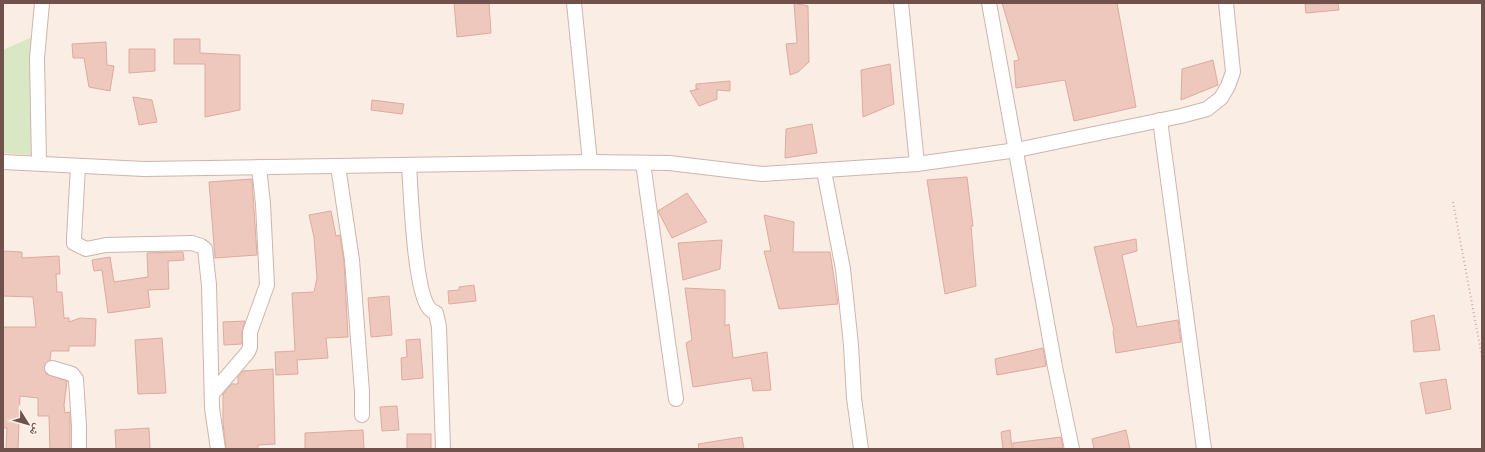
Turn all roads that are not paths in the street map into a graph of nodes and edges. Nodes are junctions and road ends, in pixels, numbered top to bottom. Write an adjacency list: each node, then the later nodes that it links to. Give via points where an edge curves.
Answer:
1 (42, 3): 10 (street, via 37,58)
2 (574, 3): 9 (street)
3 (901, 3): 12 (street)
4 (990, 3): 7 (street)
5 (1226, 3): 6 (street, via 1233,72 1222,98 1207,109)
6 (1160, 120): 7 (street); 27 (street)
7 (1017, 150): 12 (street); 26 (street)
8 (3, 162): 10 (street)
9 (590, 162): 11 (street); 15 (street)
10 (39, 163): 13 (street)
11 (643, 163): 17 (street, via 669,163 762,174); 20 (street)
12 (917, 164): 17 (street)
13 (78, 166): 16 (street, via 144,169); 19 (street, via 74,208 74,243 78,247 86,249 106,245 192,243 205,249 209,285)
14 (338, 166): 15 (street); 16 (street); 21 (street, via 352,260)
15 (409, 166): 24 (street, via 418,273 424,298 429,308 436,313 439,327)
16 (260, 167): 19 (street, via 266,285 250,332 248,352)
17 (824, 171): 25 (street, via 843,269)
18 (52, 368): 22 (street, via 72,374 76,379)
19 (212, 394): 23 (street)
20 (676, 399)
21 (362, 415)
22 (79, 449)
23 (218, 449)
24 (444, 449)
25 (861, 449)
26 (1072, 449)
27 (1204, 449)

